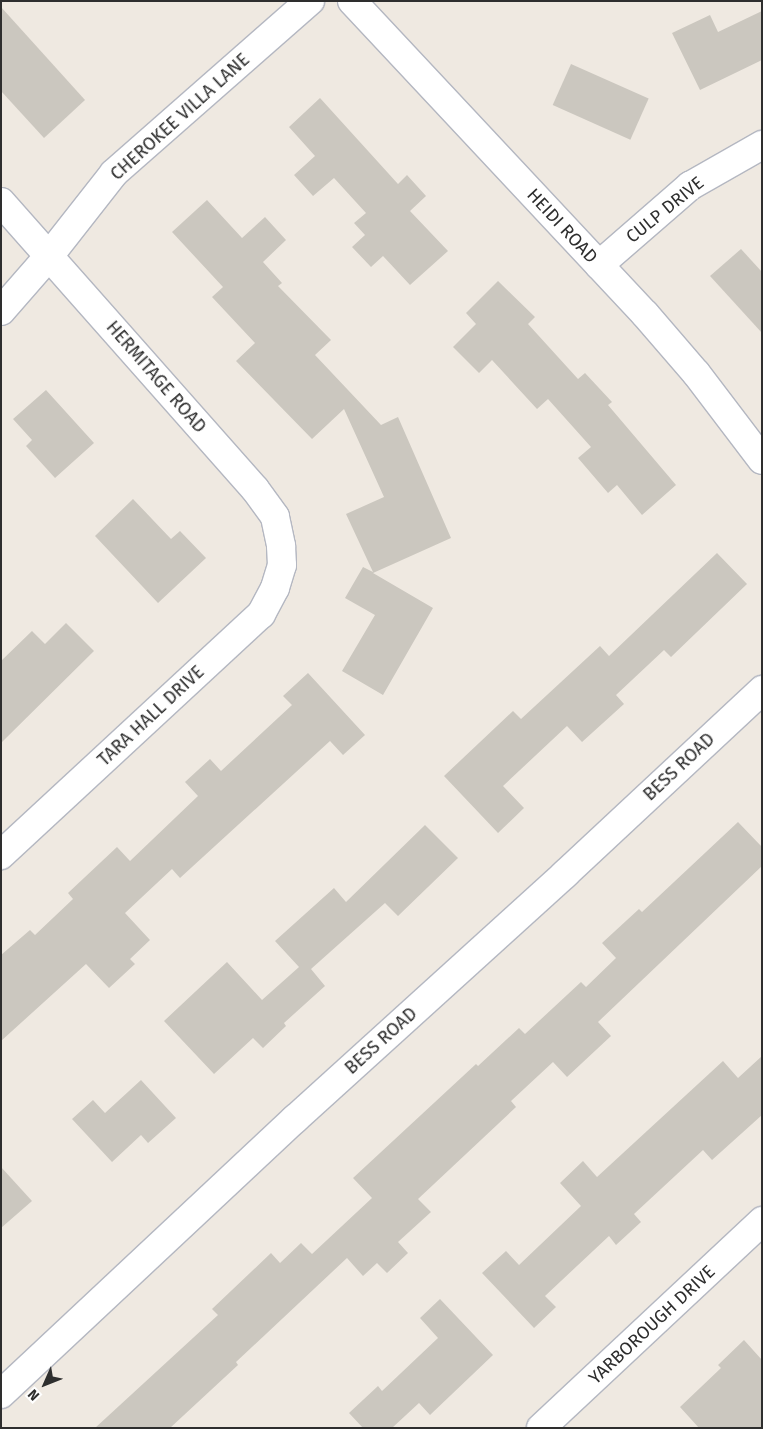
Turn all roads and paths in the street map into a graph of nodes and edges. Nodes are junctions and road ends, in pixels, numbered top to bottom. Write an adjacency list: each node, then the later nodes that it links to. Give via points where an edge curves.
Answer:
1 (310, 1): 5 (street, CHEROKEE VILLA LANE, via 114,173)
2 (352, 1): 6 (street, HEIDI ROAD)
3 (762, 145): 6 (street, CULP DRIVE, via 690,186)
4 (1, 202): 5 (street, HERMITAGE ROAD)
5 (49, 256): 7 (street, CHEROKEE VILLA LANE); 9 (street, HERMITAGE ROAD, via 255,490 274,517)
6 (598, 265): 8 (street, HEIDI ROAD, via 696,373)
7 (1, 311)
8 (762, 460)
9 (282, 565): 11 (street, TARA HALL DRIVE, via 275,588 261,614)
10 (762, 690): 13 (street, BESS ROAD)
11 (1, 855)
12 (762, 1221): 14 (street, YARBOROUGH DRIVE)
13 (1, 1394)
14 (541, 1428)

